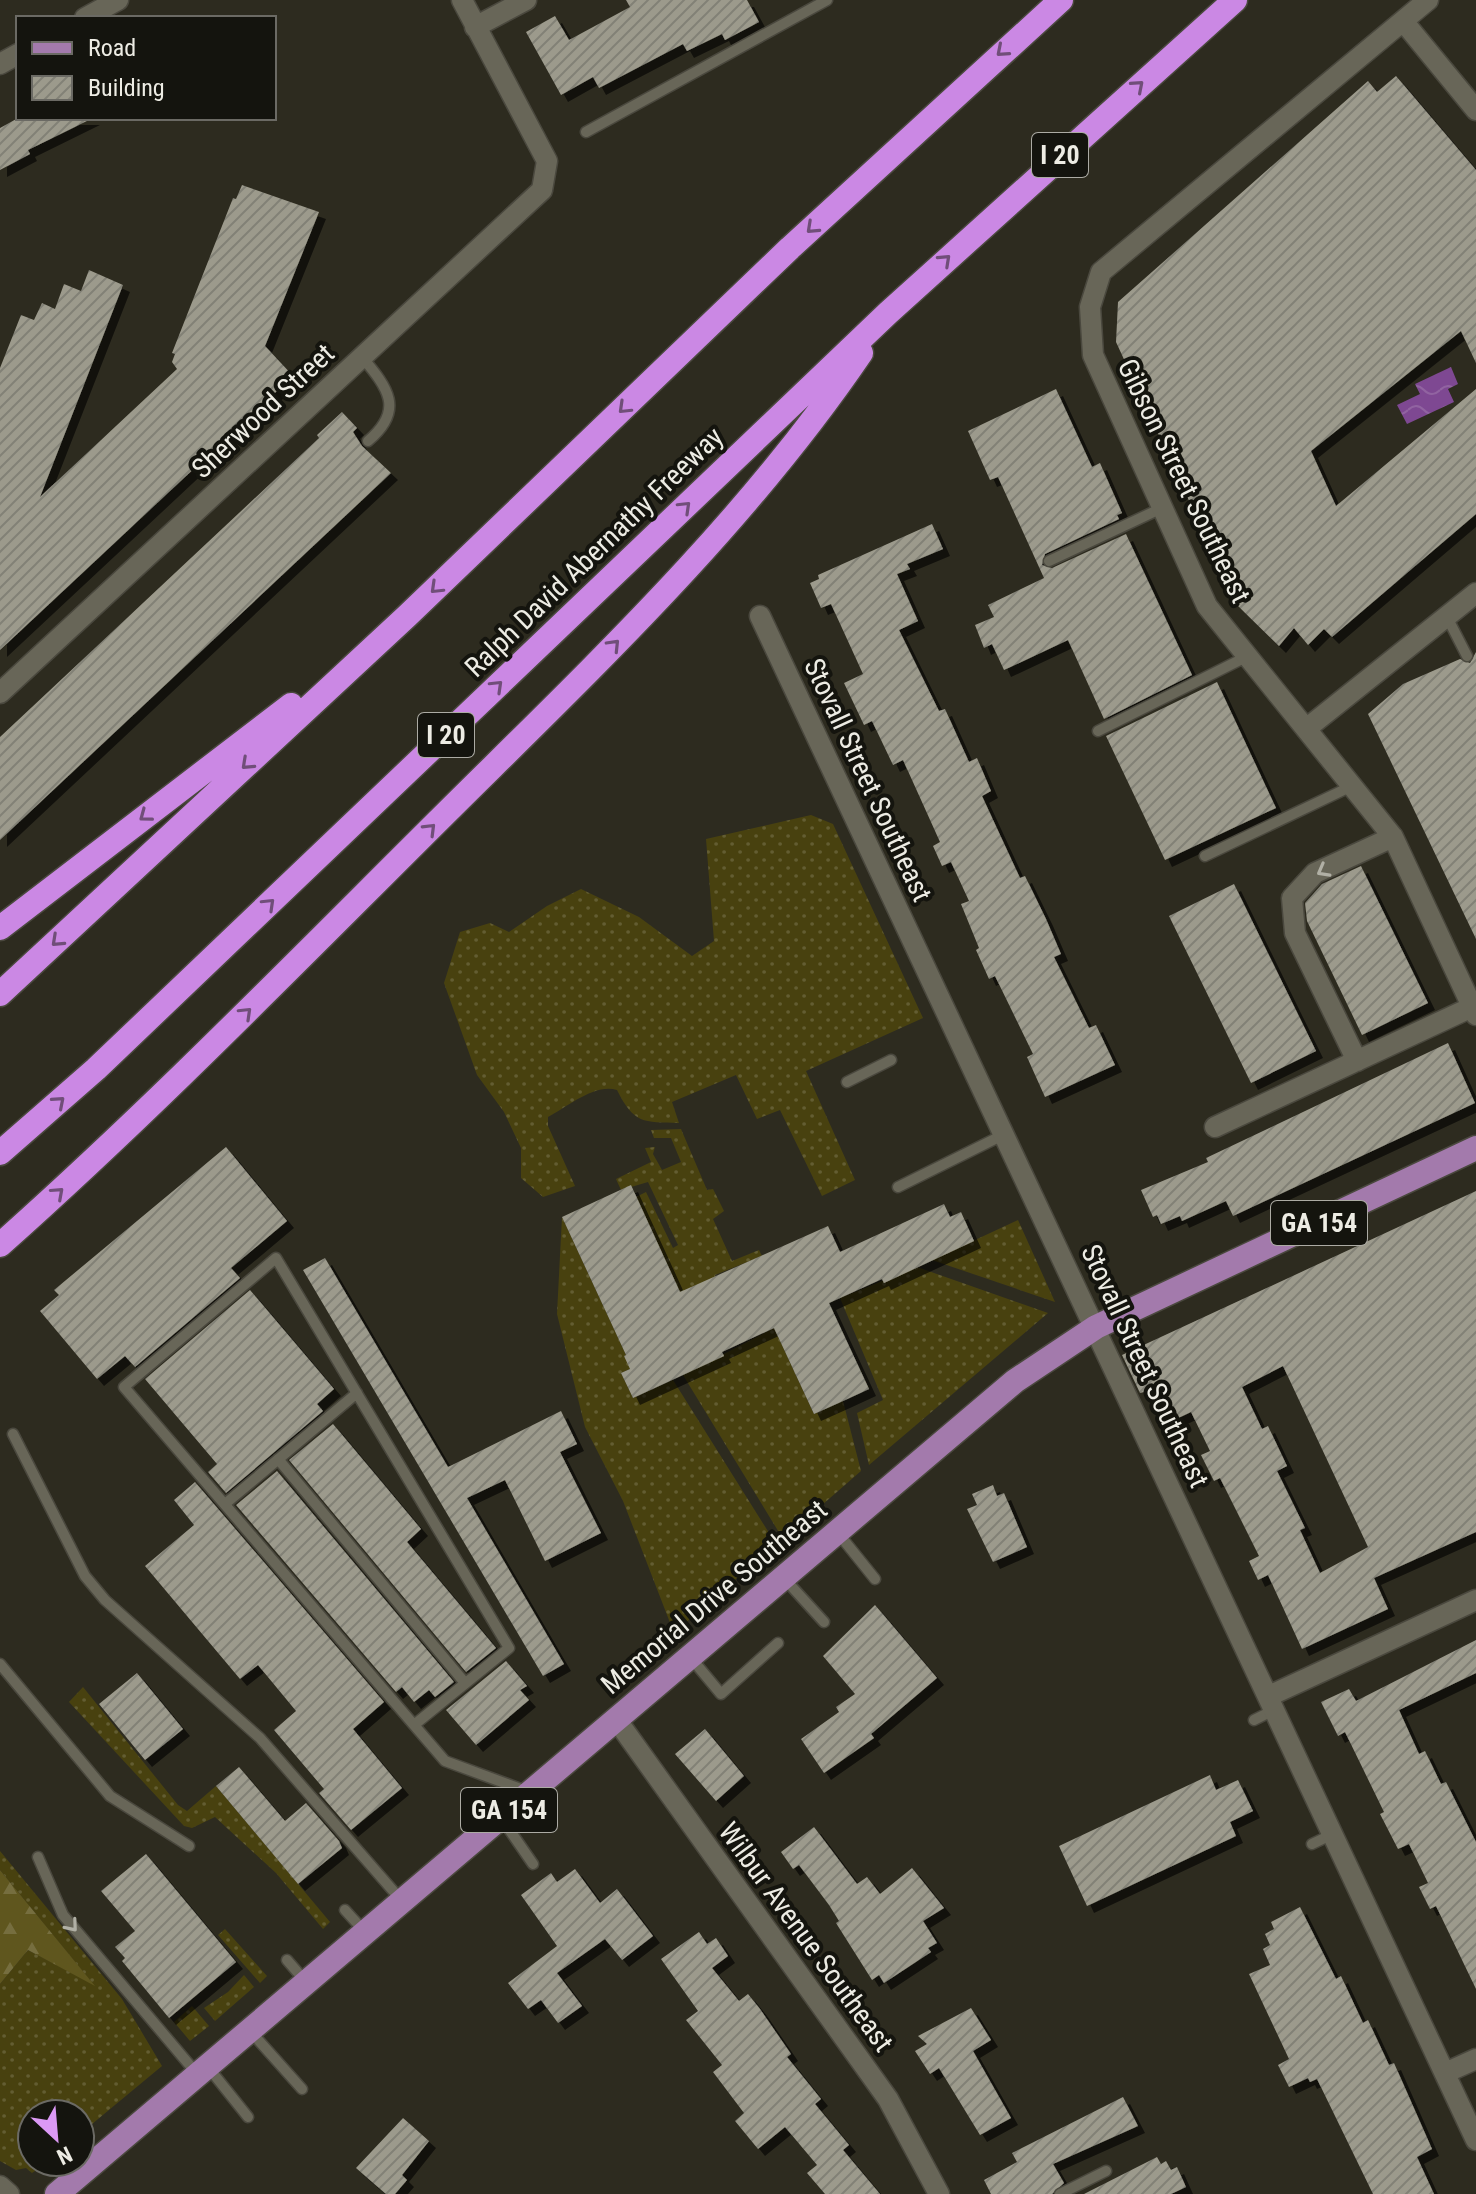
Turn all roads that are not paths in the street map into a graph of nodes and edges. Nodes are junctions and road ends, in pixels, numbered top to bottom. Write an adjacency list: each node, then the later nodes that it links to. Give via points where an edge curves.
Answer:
1 (118, 0): 8 (street)
2 (462, 0): 10 (street)
3 (526, 0): 10 (street)
4 (1061, 0): 19 (highway, one-way to 19, via 790,248)
5 (1235, 0): 13 (highway, Ralph David Abernathy Freeway / I 20, one-way to 5)
6 (1428, 0): 9 (street, Gibson Street Southeast)
7 (825, 1): 12 (lane)
8 (89, 16)
9 (1403, 21): 11 (street); 16 (street, Gibson Street Southeast, via 1101,272 1090,307 1093,355)
10 (475, 27): 14 (street, Sherwood Street, via 547,161 542,190)
11 (1476, 110)
12 (586, 132)
13 (888, 313): 39 (highway, Ralph David Abernathy Freeway / I 20, one-way to 13, via 96,1069); 41 (highway, one-way to 13, via 259,1000 615,644 774,470)
14 (362, 357): 15 (lane, via 388,392 385,427); 24 (street, Sherwood Street)
15 (368, 441)
16 (1162, 508): 17 (lane); 22 (street, Gibson Street Southeast, via 1207,606)
17 (1049, 561)
18 (1476, 593): 21 (street)
19 (407, 616): 30 (highway, one-way to 30); 31 (highway, one-way to 31)
20 (760, 616): 37 (street, Stovall Street Southeast)
21 (1447, 617): 23 (lane); 25 (street)
22 (1248, 656): 25 (street, Gibson Street Southeast); 26 (lane)
23 (1467, 656)
24 (0, 693)
25 (1306, 729): 27 (street, Gibson Street Southeast)
26 (1098, 731)
27 (1352, 786): 28 (street, Gibson Street Southeast); 29 (lane)
28 (1393, 837): 32 (street, Gibson Street Southeast); 34 (street, one-way to 34, via 1315,873 1292,898 1295,933)
29 (1205, 856)
30 (0, 928)
31 (0, 994)
32 (1475, 1009): 34 (street)
33 (891, 1060): 35 (lane)
34 (1357, 1061): 36 (street)
35 (847, 1082)
36 (1215, 1127)
37 (1005, 1134): 40 (lane); 42 (street, Stovall Street Southeast)
38 (1476, 1148): 42 (main road, Memorial Drive Southeast / GA 154)
39 (0, 1153)
40 (898, 1187)
41 (0, 1245)
42 (1096, 1327): 47 (main road, Memorial Drive Southeast / GA 154, via 1015,1381); 56 (street, Stovall Street Southeast)
43 (357, 1393): 45 (lane); 46 (lane, via 276,1258 124,1387); 55 (lane, via 509,1648)
44 (13, 1434): 67 (lane, via 85,1576 105,1600 260,1738)
45 (278, 1459): 46 (lane); 55 (lane)
46 (225, 1504): 59 (lane)
47 (836, 1532): 48 (main road, Memorial Drive Southeast / GA 154); 49 (lane)
48 (783, 1577): 51 (lane); 53 (main road, Memorial Drive Southeast / GA 154)
49 (875, 1579)
50 (1476, 1600): 56 (street)
51 (824, 1622)
52 (778, 1643): 53 (lane, via 721,1694)
53 (689, 1657): 57 (main road, Memorial Drive Southeast / GA 154)
54 (0, 1664): 64 (lane, via 110,1796)
55 (465, 1683): 59 (lane)
56 (1272, 1703): 58 (lane); 62 (street, Stovall Street Southeast)
57 (616, 1719): 60 (main road, Memorial Drive Southeast / GA 154); 83 (street, Wilbur Avenue Southeast, via 888,2099)
58 (1254, 1720)
59 (414, 1725): 60 (lane, via 445,1761)
60 (530, 1793): 61 (main road, Memorial Drive Southeast / GA 154)
61 (501, 1817): 66 (lane); 67 (main road, Memorial Drive Southeast / GA 154)
62 (1333, 1834): 63 (lane); 75 (street, Stovall Street Southeast)
63 (1312, 1844)
64 (189, 1846)
65 (38, 1857): 74 (lane, one-way to 74, via 63,1915)
66 (533, 1864)
67 (402, 1901): 69 (main road, Memorial Drive Southeast / GA 154)
68 (345, 1910): 69 (lane)
69 (365, 1932): 71 (main road, Memorial Drive Southeast / GA 154)
70 (287, 1960): 71 (lane)
71 (306, 1982): 72 (main road, Memorial Drive Southeast / GA 154)
72 (250, 2030): 74 (main road, Memorial Drive Southeast / GA 154); 76 (lane)
73 (1476, 2059): 75 (street)
74 (203, 2071): 77 (lane); 82 (main road, Memorial Drive Southeast / GA 154)
75 (1445, 2073): 78 (street, Stovall Street Southeast)
76 (302, 2089)
77 (248, 2117)
78 (1476, 2140)
79 (1106, 2171): 84 (lane)
80 (0, 2186): 81 (street)
81 (9, 2194)
82 (57, 2194)
83 (939, 2194)
84 (1060, 2194)

